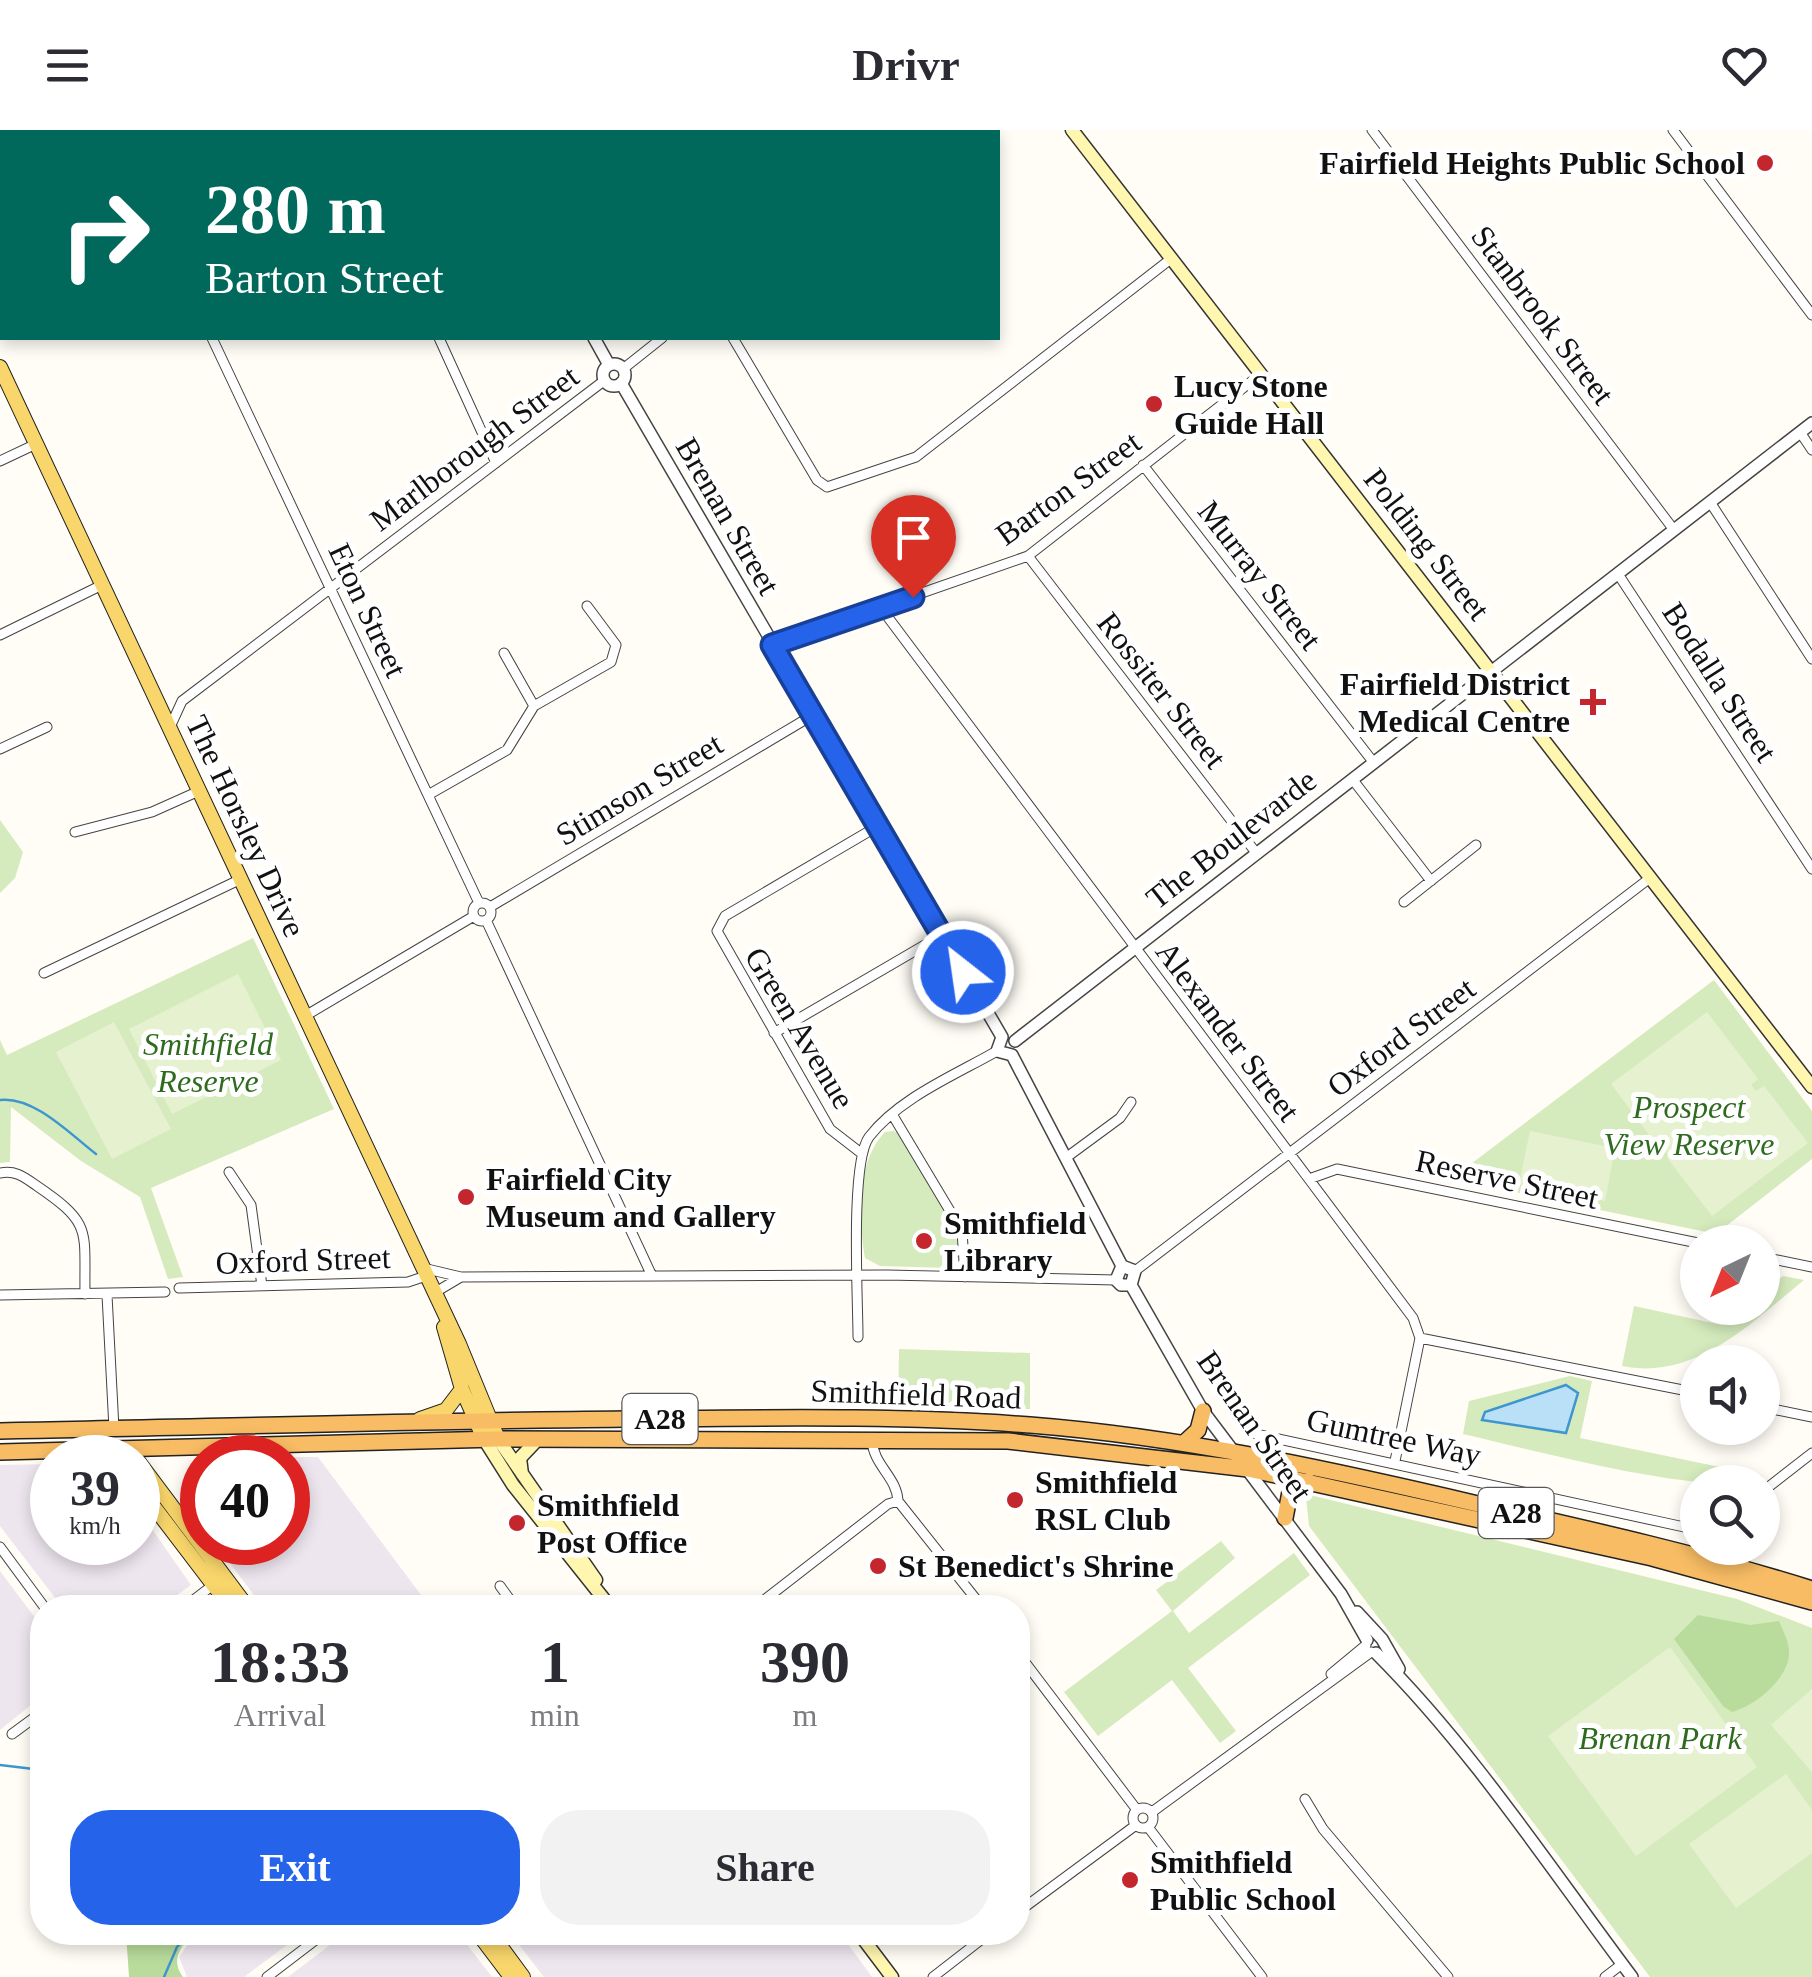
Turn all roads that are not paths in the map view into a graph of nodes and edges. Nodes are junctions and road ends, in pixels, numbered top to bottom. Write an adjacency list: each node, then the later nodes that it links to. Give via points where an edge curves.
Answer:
1 (1072, 130): 4 (main road, Polding Street)
2 (1372, 130): 24 (street, Stanbrook Street)
3 (1673, 130): 5 (street)
4 (1172, 258): 10 (street, via 916,456 827,487); 13 (main road, Polding Street)
5 (1812, 315)
6 (213, 340): 28 (street, Eton Street)
7 (440, 340): 21 (street)
8 (596, 340): 12 (street)
9 (659, 340): 12 (street, Marlborough Street)
10 (734, 340)
11 (0, 367): 18 (main road, The Horsley Drive)
12 (616, 367): 14 (street); 15 (street)
13 (1261, 374): 22 (street, Barton Street); 35 (main road, Polding Street)
14 (605, 380): 15 (street); 21 (street, Marlborough Street)
15 (621, 383): 32 (street, Brenan Street)
16 (1812, 422): 17 (street, The Boulevarde)
17 (1800, 432): 19 (street); 23 (street, The Boulevarde)
18 (36, 444): 20 (street); 27 (main road, The Horsley Drive)
19 (1812, 450)
20 (0, 461)
21 (496, 463): 28 (street, Marlborough Street)
22 (1144, 465): 25 (street, Barton Street); 43 (street, Murray Street)
23 (1710, 502): 24 (street, The Boulevarde); 34 (street)
24 (1674, 530): 26 (street, The Boulevarde)
25 (1028, 556): 30 (street, Barton Street); 52 (street, Rossiter Street)
26 (1618, 574): 35 (street, The Boulevarde); 51 (street, Bodalla Street)
27 (102, 586): 31 (street); 36 (main road, The Horsley Drive)
28 (330, 590): 37 (street, Marlborough Street); 46 (street, Eton Street)
29 (587, 606): 38 (street, via 616,645 614,658)
30 (881, 608): 32 (street, Barton Street); 63 (street, Alexander Street)
31 (0, 635)
32 (772, 645): 39 (street, Brenan Street)
33 (504, 653): 38 (street)
34 (1812, 659)
35 (1492, 672): 43 (street, The Boulevarde); 54 (main road, Polding Street)
36 (154, 697): 37 (street); 41 (main road, The Horsley Drive)
37 (182, 701): 41 (street)
38 (534, 706): 46 (street, via 507,750)
39 (813, 715): 47 (street, Brenan Street); 59 (street, Stimson Street)
40 (47, 727): 42 (street)
41 (170, 730): 45 (main road, The Horsley Drive)
42 (0, 749)
43 (1374, 763): 44 (street, The Boulevarde)
44 (1353, 780): 52 (street, The Boulevarde); 56 (street)
45 (199, 791): 48 (street, via 152,812); 55 (main road, The Horsley Drive)
46 (428, 796): 58 (street, Eton Street)
47 (878, 826): 62 (street, Brenan Street); 66 (street, Green Avenue, via 719,923 718,938)
48 (75, 832)
49 (1812, 842): 51 (street)
50 (1476, 845): 56 (street)
51 (1800, 852): 53 (street, Bodalla Street)
52 (1256, 854): 63 (street, The Boulevarde)
53 (1812, 869)
54 (1650, 878): 70 (main road, Polding Street); 74 (street, Oxford Street)
55 (241, 879): 64 (street); 65 (main road, The Horsley Drive)
56 (1431, 881): 57 (street)
57 (1404, 902)
58 (478, 903): 59 (street); 60 (street)
59 (490, 906): 61 (street)
60 (474, 916): 61 (street); 65 (street)
61 (486, 920): 86 (street)
62 (942, 935): 66 (street); 67 (street, Brenan Street)
63 (1134, 949): 67 (street, The Boulevarde); 74 (street, Alexander Street)
64 (44, 973)
65 (305, 1016): 84 (main road, The Horsley Drive)
66 (774, 1033): 73 (street, Green Avenue, via 830,1129)
67 (1009, 1040): 68 (street); 69 (street)
68 (997, 1051): 69 (street); 72 (street)
69 (1012, 1055): 75 (street)
70 (1812, 1087)
71 (1130, 1102): 75 (street, via 1120,1118)
72 (892, 1114): 73 (street); 88 (street, via 962,1230)
73 (861, 1153): 85 (street)
74 (1289, 1153): 78 (street, Alexander Street); 83 (street, Oxford Street)
75 (1067, 1157): 81 (street)
76 (230, 1172): 91 (street, via 250,1205)
77 (0, 1173): 95 (street, via 20,1175 78,1218)
78 (1309, 1179): 79 (street, Reserve Street, via 1338,1169); 100 (street, Alexander Street, via 1413,1318)
79 (1680, 1240)
80 (1780, 1261): 82 (street)
81 (1122, 1266): 83 (street); 89 (street)
82 (1812, 1267)
83 (1135, 1271): 90 (street)
84 (425, 1272): 87 (street, Oxford Street); 91 (street, Oxford Street, via 408,1282); 94 (main road, The Horsley Drive)
85 (857, 1275): 86 (street, Oxford Street); 88 (street, Oxford Street); 99 (street)
86 (652, 1276): 87 (street, Oxford Street)
87 (461, 1277): 94 (street, Oxford Street)
88 (965, 1278): 89 (street, Oxford Street)
89 (1116, 1280): 90 (street)
90 (1131, 1285): 104 (street, Brenan Street)
91 (262, 1286): 92 (street, Oxford Street)
92 (179, 1288)
93 (165, 1292): 96 (street)
94 (434, 1293): 98 (main road, The Horsley Drive)
95 (85, 1294): 96 (street); 97 (street)
96 (108, 1295): 108 (street)
97 (0, 1296)
98 (440, 1308): 101 (main road, The Horsley Drive); 106 (main road, The Horsley Drive, via 460,1344)
99 (858, 1338)
100 (1420, 1338): 102 (street); 122 (street)
101 (462, 1389): 106 (main road, The Horsley Drive); 107 (main road, via 446,1410)
102 (1680, 1389)
103 (1780, 1410): 105 (street)
104 (1203, 1411): 115 (highway, via 1198,1430); 116 (street, Brenan Street)
105 (1812, 1417)
106 (481, 1419): 107 (highway, Smithfield Road / A28); 114 (main road, The Horsley Drive); 115 (highway, Smithfield Road / A28, via 921,1419)
107 (408, 1423): 108 (highway, Smithfield Road / A28)
108 (114, 1428): 109 (highway, Smithfield Road / A28); 111 (main road)
109 (0, 1431)
110 (1256, 1434): 122 (street, Gumtree Way)
111 (117, 1435)
112 (539, 1438): 113 (highway, Smithfield Road / A28); 114 (highway, Smithfield Road / A28); 125 (main road, via 520,1458)
113 (872, 1438): 123 (highway, Smithfield Road / A28, via 1008,1442); 129 (street)
114 (491, 1439): 120 (highway, Smithfield Road / A28); 125 (main road, The Horsley Drive); 143 (main road, The Horsley Drive, via 513,1485)
115 (1184, 1443): 116 (highway, Smithfield Road / A28)
116 (1232, 1450): 124 (street, Brenan Street); 137 (highway, Smithfield Road / A28, via 1661,1546)
117 (0, 1452): 118 (highway, Smithfield Road / A28)
118 (30, 1453)
119 (1812, 1453): 126 (street)
120 (160, 1454)
121 (1127, 1461): 123 (highway)
122 (1395, 1462): 132 (street, Gumtree Way)
123 (1222, 1466): 124 (highway, Smithfield Road / A28)
124 (1248, 1469): 127 (highway, Smithfield Road / A28); 131 (street, Brenan Street)
125 (522, 1476): 144 (main road, The Horsley Drive)
126 (1780, 1478)
127 (1308, 1482): 131 (highway, via 1290,1492); 134 (highway, Smithfield Road / A28)
128 (160, 1500): 135 (main road)
129 (898, 1501): 145 (street); 146 (street)
130 (160, 1512): 135 (main road)
131 (1285, 1518): 149 (street, Brenan Street)
132 (1680, 1526)
133 (0, 1547): 138 (street)
134 (1652, 1558): 147 (highway, Smithfield Road / A28); 148 (highway)
135 (219, 1581): 139 (street); 140 (main road); 141 (main road)
136 (500, 1586): 142 (street)
137 (1807, 1587)
138 (35, 1595)
139 (200, 1595)
140 (225, 1595)
141 (234, 1595)
142 (507, 1595)
143 (602, 1595)
144 (603, 1595)
145 (771, 1595)
146 (973, 1595)
147 (1812, 1602)
148 (1812, 1612)
149 (1374, 1645): 155 (street); 164 (street, Brenan Street)
150 (1030, 1669): 154 (street)
151 (30, 1721): 152 (street)
152 (12, 1734)
153 (1305, 1799): 171 (street)
154 (1137, 1810): 155 (street); 156 (street)
155 (1152, 1812): 157 (street)
156 (1136, 1824): 157 (street); 158 (street)
157 (1148, 1827): 170 (street)
158 (1030, 1903)
159 (309, 1945): 165 (street)
160 (487, 1945): 166 (main road)
161 (500, 1945): 167 (main road)
162 (868, 1945): 168 (main road)
163 (975, 1945): 169 (street)
164 (1622, 1964): 172 (street); 173 (street, Brenan Street)
165 (267, 1977)
166 (511, 1977)
167 (523, 1977)
168 (892, 1977)
169 (934, 1977)
170 (1262, 1977)
171 (1448, 1977)
172 (1605, 1977)
173 (1632, 1977)

